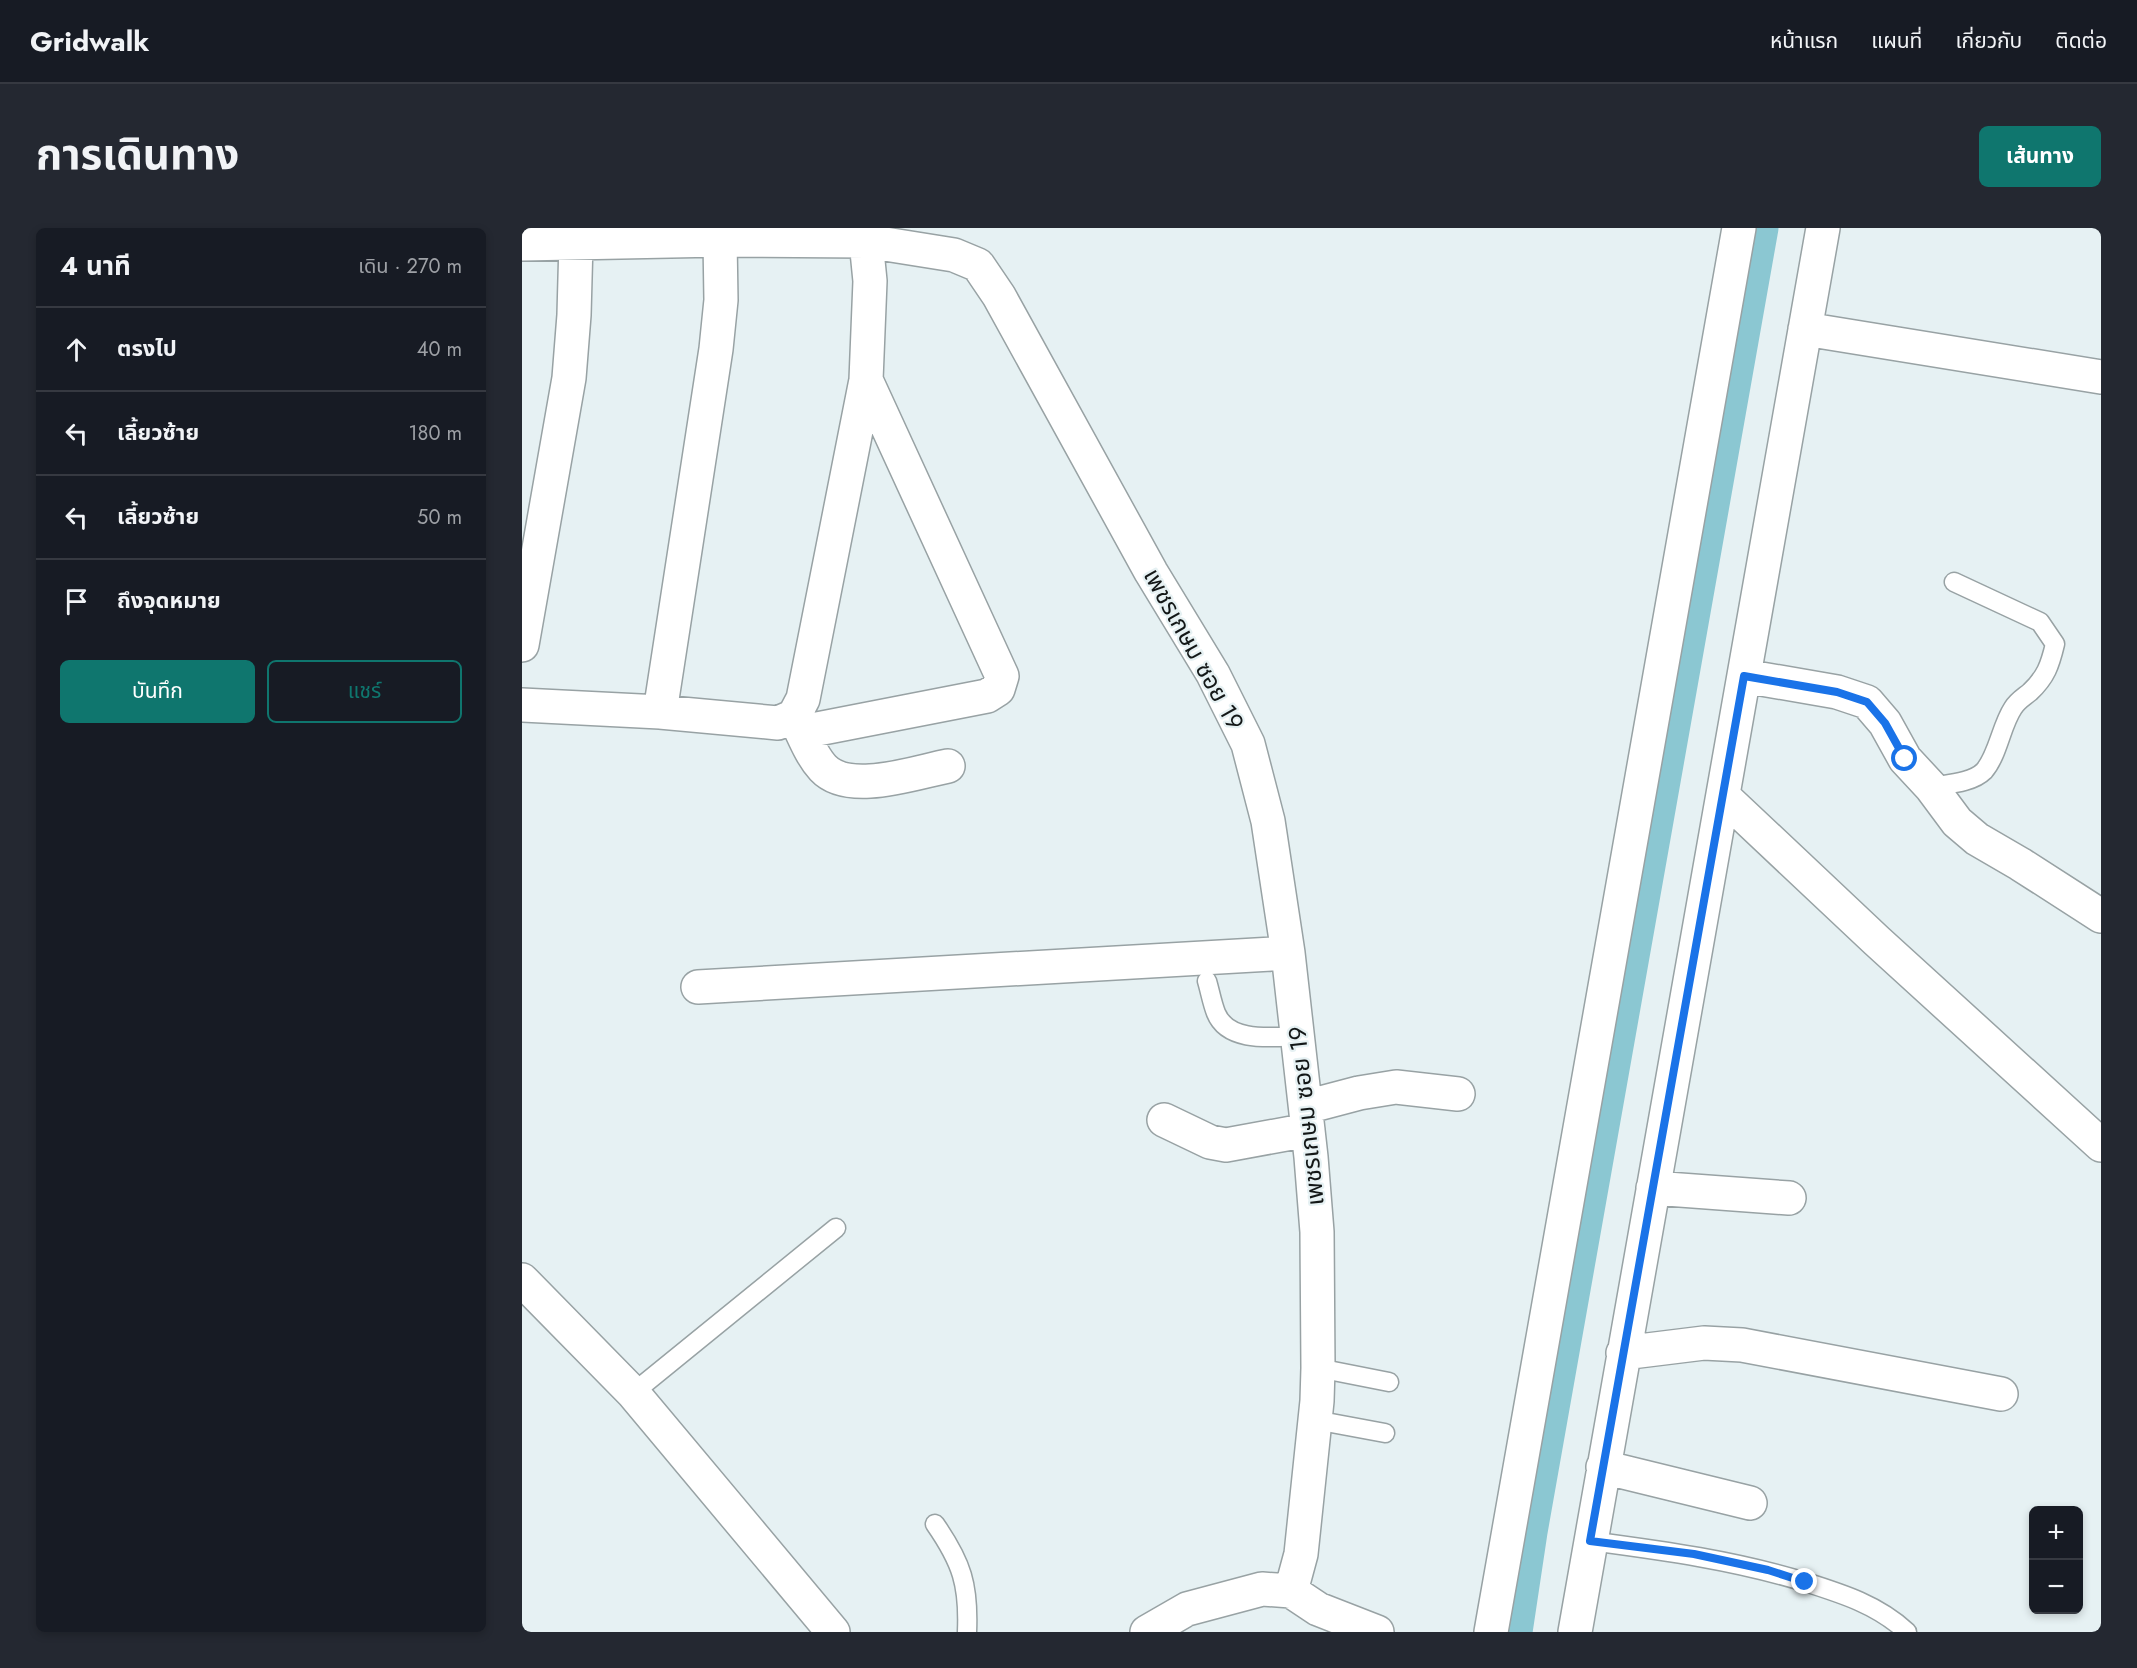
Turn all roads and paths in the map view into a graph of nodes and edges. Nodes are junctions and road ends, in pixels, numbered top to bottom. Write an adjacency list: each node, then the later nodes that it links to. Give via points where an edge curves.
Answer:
1 (1738, 228): 49 (street)
2 (1823, 228): 7 (street)
3 (720, 240): 4 (street, เพชรเกษม ซอย 19); 5 (street, เพชรเกษม ซอย 19); 14 (street, via 721,300 716,349)
4 (866, 241): 9 (street, via 870,281); 20 (street, เพชรเกษม ซอย 19, via 954,255 978,266 999,296 1151,572 1213,674 1248,744 1268,821)
5 (576, 242): 6 (street, เพชรเกษม ซอย 19); 11 (street, via 568,378)
6 (522, 244)
7 (1805, 329): 8 (street); 12 (street)
8 (2101, 377)
9 (866, 380): 15 (street); 15 (street, via 1002,676 998,689 987,696)
10 (1954, 582): 17 (lane, via 2040,622 2055,644 2049,669 2014,705 1983,771 1969,780)
11 (522, 645)
12 (1744, 676): 17 (street, via 1837,692 1867,702 1885,723 1905,759); 18 (street)
13 (522, 705): 14 (street)
14 (660, 712): 15 (street)
15 (798, 724): 16 (street, via 815,758 838,778 875,781)
16 (948, 766)
17 (1931, 787): 19 (street, via 1957,822 1977,839)
18 (1723, 796): 27 (street); 28 (street)
19 (2101, 916)
20 (1288, 952): 22 (street); 23 (street, เพชรเกษม ซอย 19)
21 (1207, 981): 23 (lane, via 1216,1015 1233,1030 1255,1037)
22 (698, 987)
23 (1298, 1036): 25 (street, เพชรเกษม ซอย 19)
24 (1458, 1094): 25 (street, via 1396,1087 1359,1093)
25 (1307, 1118): 26 (street, via 1226,1145 1210,1142); 33 (street, เพชรเกษม ซอย 19, via 1317,1232)
26 (1164, 1120)
27 (2101, 1145)
28 (1653, 1188): 29 (street); 32 (street)
29 (1789, 1198)
30 (836, 1228): 35 (lane)
31 (522, 1280): 35 (street)
32 (1623, 1353): 36 (street, via 1704,1343 1742,1345); 39 (street)
33 (1318, 1368): 34 (lane); 37 (street, เพชรเกษม ซอย 19)
34 (1389, 1382)
35 (633, 1393): 45 (street)
36 (2001, 1394)
37 (1315, 1420): 38 (lane); 43 (street, เพชรเกษม ซอย 19, via 1301,1554)
38 (1385, 1433)
39 (1603, 1467): 40 (street); 42 (street)
40 (1750, 1503)
41 (935, 1524): 46 (lane, via 962,1571 968,1602)
42 (1590, 1541): 44 (lane, via 1694,1554 1768,1570 1870,1605); 50 (street)
43 (1290, 1591): 47 (street, via 1262,1589 1187,1609); 48 (street, via 1318,1610)
44 (1903, 1630)
45 (833, 1632)
46 (967, 1632)
47 (1147, 1632)
48 (1377, 1632)
49 (1491, 1632)
50 (1575, 1632)

